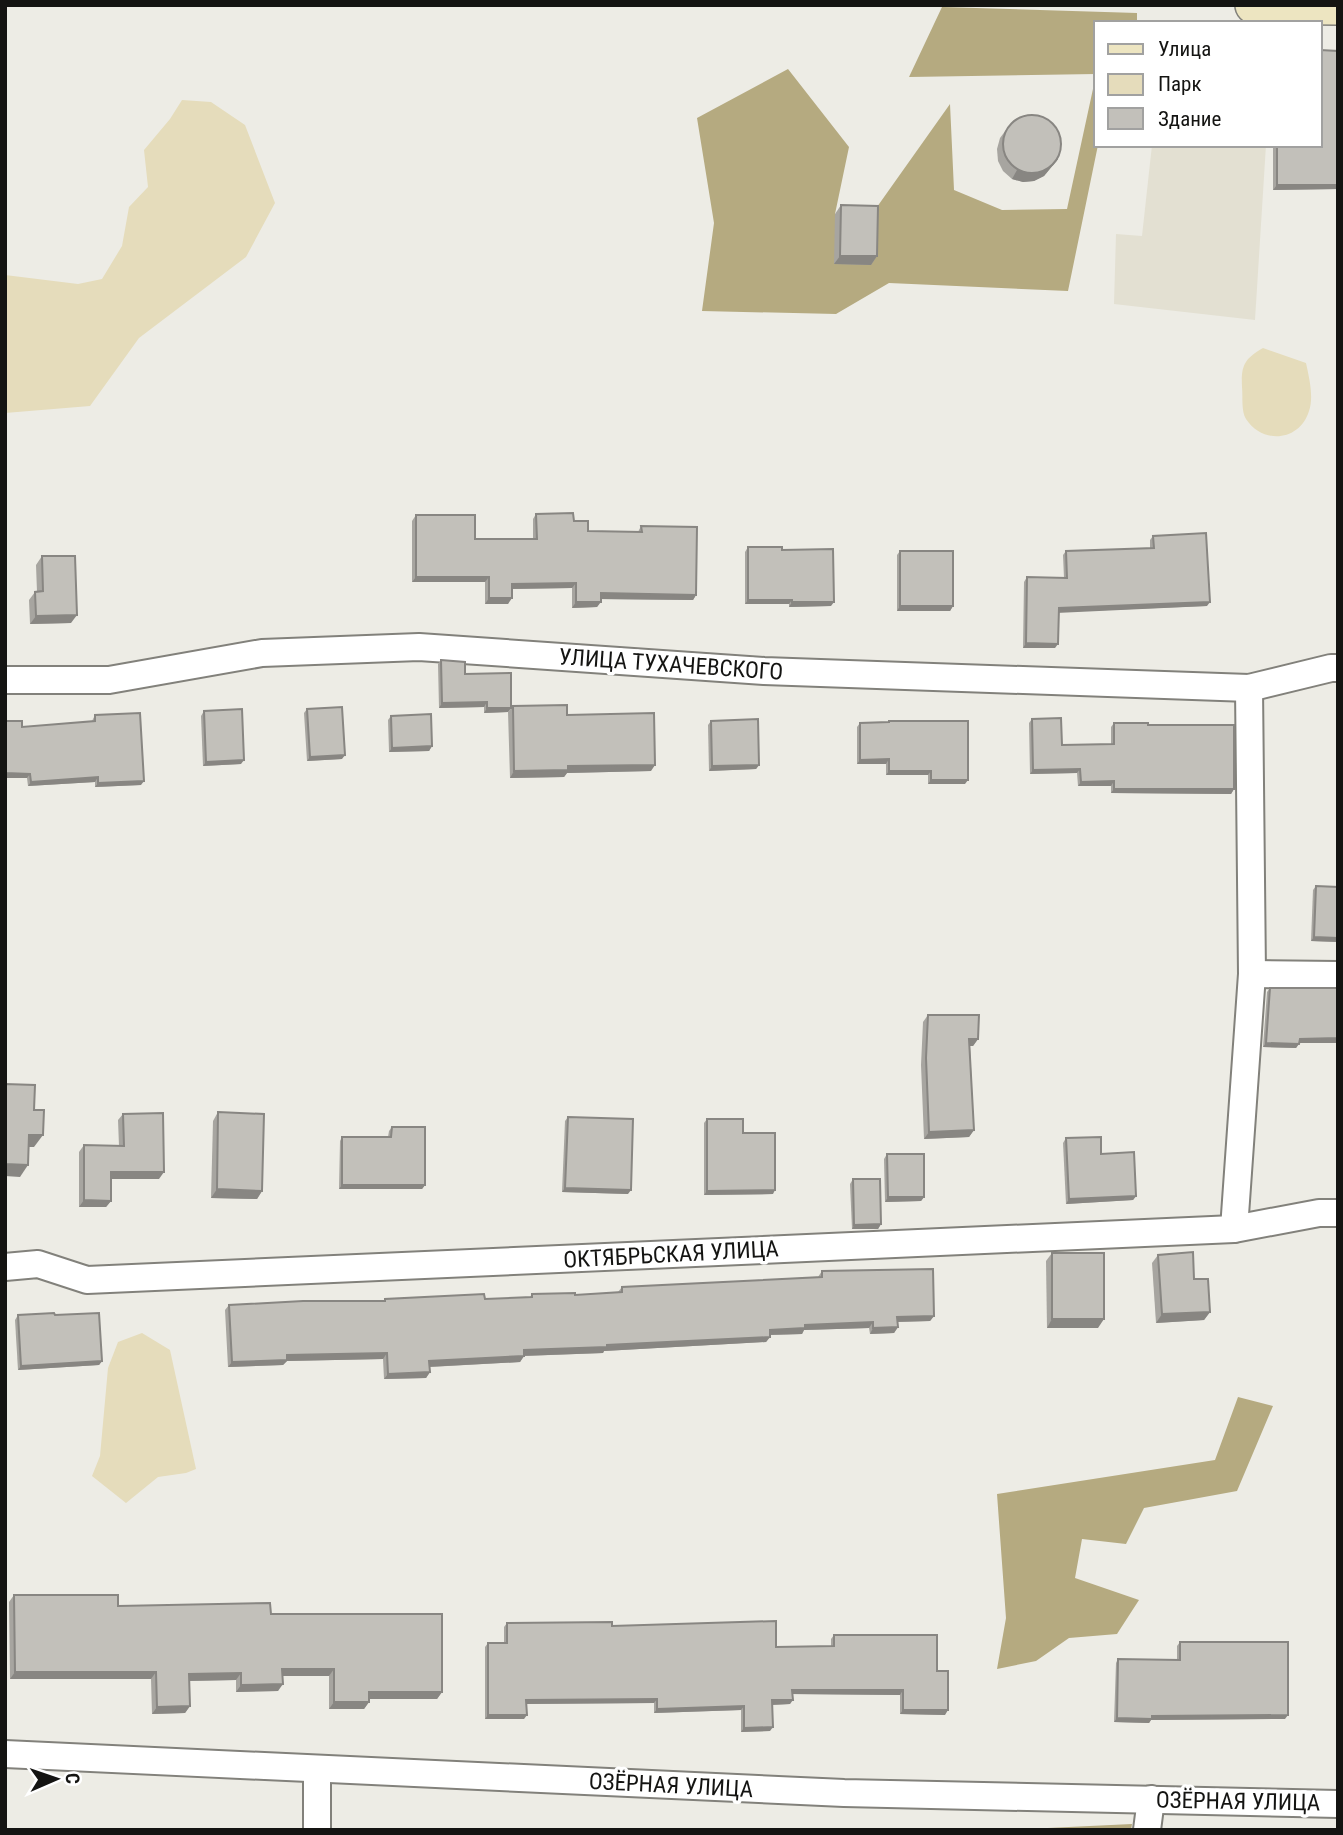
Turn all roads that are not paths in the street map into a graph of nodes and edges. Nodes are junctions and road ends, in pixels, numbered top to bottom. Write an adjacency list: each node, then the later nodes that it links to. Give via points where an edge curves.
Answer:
1 (1254, 5): 2 (main road)
2 (1338, 6)
3 (1338, 668): 5 (street, УЛИЦА ТУХАЧЕВСКОГО)
4 (5, 680): 5 (street, УЛИЦА ТУХАЧЕВСКОГО, via 109,680 262,653 419,646 764,671)
5 (1249, 688): 6 (street)
6 (1252, 974): 7 (street); 9 (street)
7 (1338, 975)
8 (1338, 1213): 9 (street, ОКТЯБРЬСКАЯ УЛИЦА)
9 (1234, 1229): 10 (street, ОКТЯБРЬСКАЯ УЛИЦА, via 87,1280 38,1265)
10 (5, 1267)
11 (5, 1754): 12 (street, ОЗЁРНАЯ УЛИЦА)
12 (317, 1769): 13 (street, ОЗЁРНАЯ УЛИЦА, via 844,1793); 15 (street)
13 (1151, 1799): 14 (street, ОЗЁРНАЯ УЛИЦА); 16 (street)
14 (1338, 1804)
15 (317, 1830)
16 (1147, 1830)

